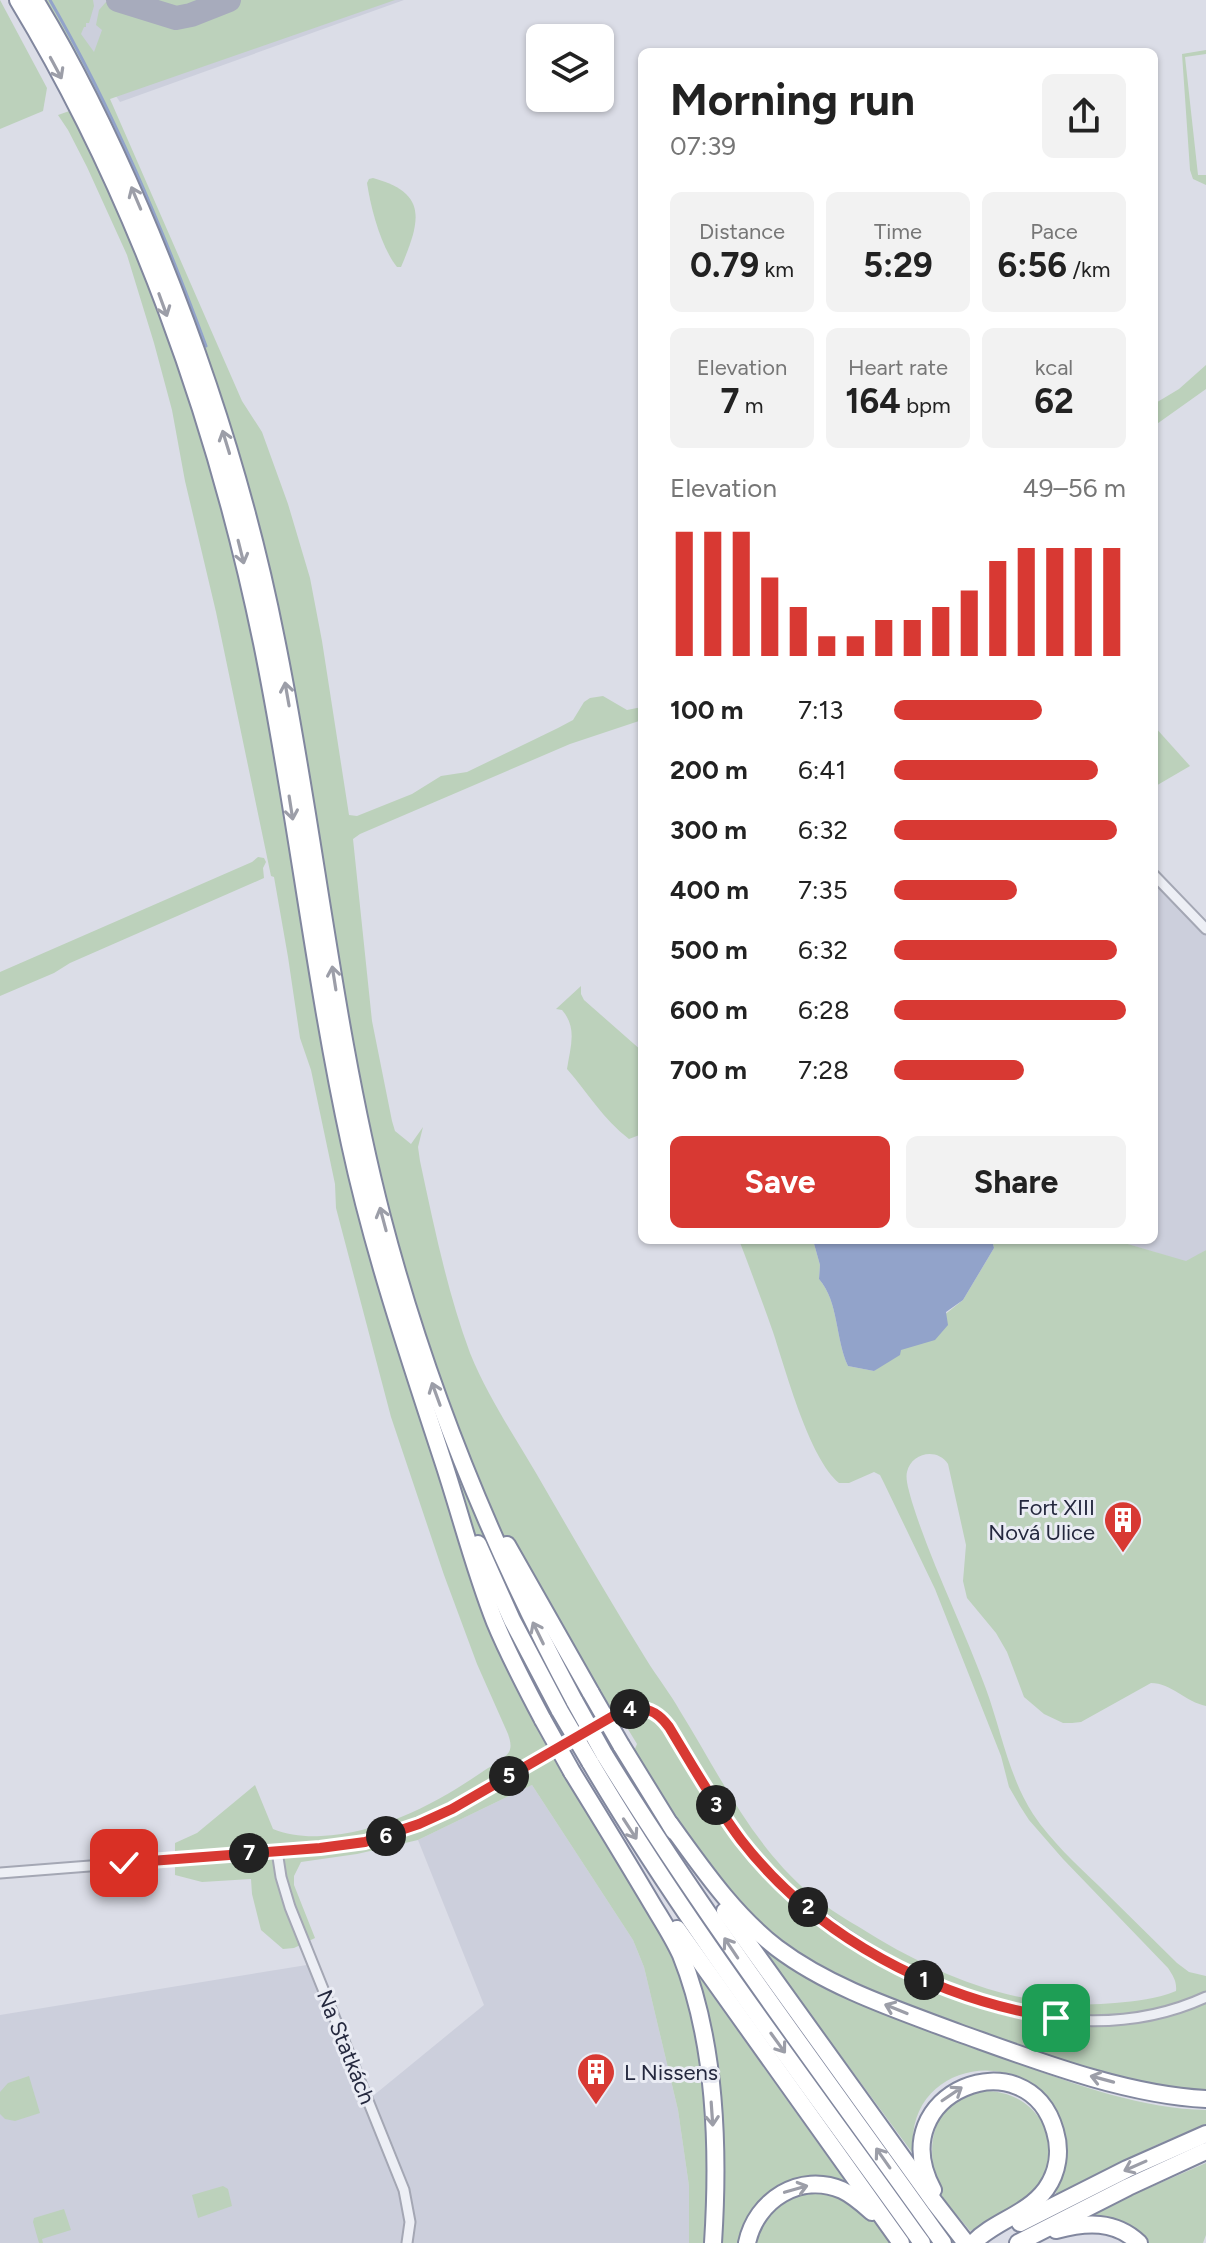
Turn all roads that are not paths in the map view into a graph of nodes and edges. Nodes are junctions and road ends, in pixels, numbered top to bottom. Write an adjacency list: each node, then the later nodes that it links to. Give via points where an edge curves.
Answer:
1 (18, 0): 5 (highway, one-way to 5, via 72,98 143,249 215,453 262,642 353,1157 382,1272)
2 (35, 0): 6 (highway, one-way to 2, via 412,1322 365,1144 277,641 245,506 212,394 165,266 110,142)
3 (1158, 879): 4 (street)
4 (1206, 929)
5 (442, 1457): 7 (highway, via 512,1620); 10 (highway, bridge, via 496,1624 543,1720)
6 (464, 1470): 7 (highway, one-way to 6); 8 (highway, bridge)
7 (567, 1706): 16 (highway, bridge, via 597,1758 862,2128)
8 (670, 1824): 13 (highway, one-way to 8, via 1173,2097 1044,2062 924,2020 817,1973 746,1921); 16 (highway)
9 (277, 1851): 11 (street); 12 (street, via 352,1844 419,1824 620,1712 648,1709 662,1718 718,1808 772,1875 836,1930 883,1959 955,1993 1056,2018 1134,2018); 18 (street, Na Statkách, via 290,1907 404,2190 410,2222)
10 (627, 1860): 16 (highway, one-way to 16); 19 (highway, one-way to 19, via 680,1955 700,2017 713,2127)
11 (0, 1873)
12 (1206, 1997)
13 (1206, 2099)
14 (1206, 2134): 22 (highway, one-way to 22)
15 (1206, 2151): 23 (highway)
16 (922, 2229): 17 (highway); 17 (highway, one-way to 17, via 928,2180 924,2133 933,2111 953,2092 977,2083 1004,2083 1042,2105 1058,2145 1054,2173 1029,2206); 20 (highway, one-way to 16, via 770,2201 792,2189 818,2185 844,2191); 21 (highway)
17 (966, 2240)
18 (407, 2243)
19 (713, 2243)
20 (747, 2243)
21 (943, 2243)
22 (984, 2243)
23 (1018, 2243)
24 (1025, 2243): 25 (highway, via 1080,2224 1121,2230)
25 (1139, 2243)

